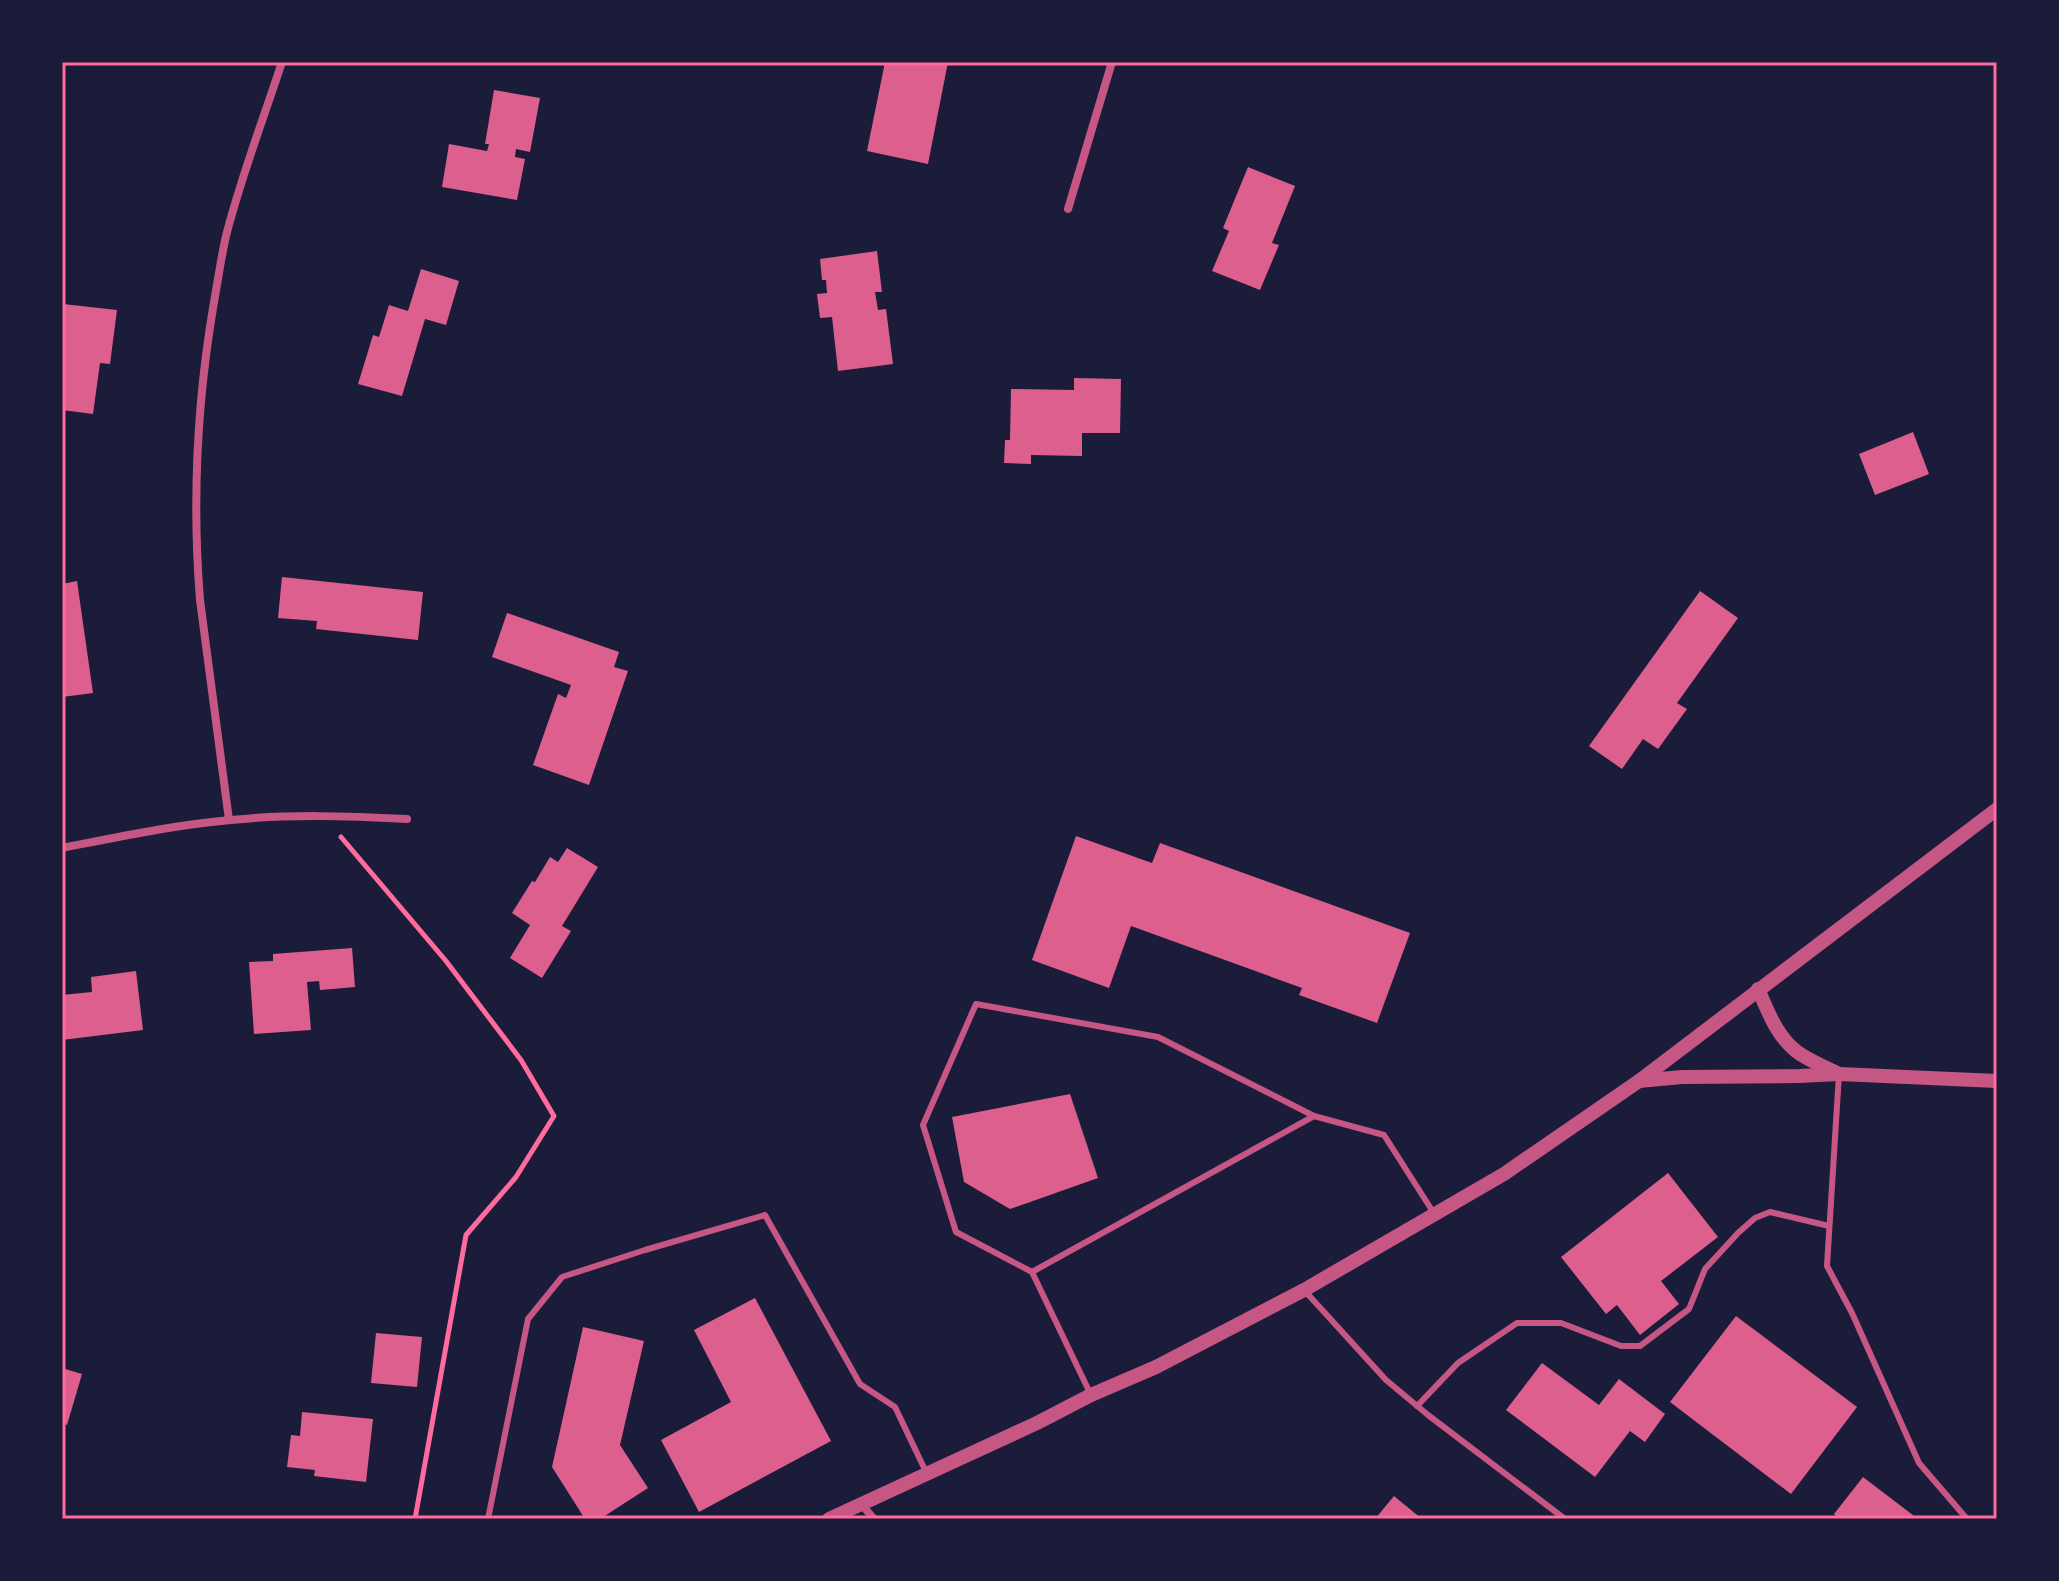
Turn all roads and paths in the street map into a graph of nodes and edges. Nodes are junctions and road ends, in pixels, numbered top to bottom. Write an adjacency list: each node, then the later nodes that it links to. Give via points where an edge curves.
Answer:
1 (282, 62): 7 (street, via 226,239 205,352 196,467 200,600)
2 (1112, 62): 3 (street)
3 (1068, 209)
4 (1997, 809): 9 (street)
5 (322, 815): 6 (street); 7 (street); 22 (path, via 455,973 521,1060 554,1116 516,1177 466,1235)
6 (407, 819)
7 (229, 820): 8 (street)
8 (62, 848)
9 (1758, 989): 10 (street, via 1777,1028 1797,1052); 11 (street)
10 (1839, 1074): 11 (street); 12 (street); 15 (lane)
11 (1639, 1081): 14 (street)
12 (1997, 1081)
13 (1314, 1116): 14 (lane, via 1384,1135); 16 (lane); 16 (lane, via 1158,1037 976,1004 923,1125 956,1232)
14 (1435, 1215): 17 (street)
15 (1829, 1226): 19 (lane, via 1770,1212 1755,1218 1705,1269 1689,1309 1640,1346 1621,1346 1561,1323 1517,1323 1458,1363); 27 (lane, via 1827,1266 1919,1463)
16 (1032, 1272): 18 (lane)
17 (1304, 1290): 18 (street); 19 (lane, via 1386,1380)
18 (1091, 1395): 20 (street)
19 (1417, 1406): 26 (lane)
20 (927, 1474): 21 (street); 23 (lane, via 895,1407 860,1384 765,1215 562,1277 528,1319)
21 (862, 1505): 24 (street); 25 (street)
22 (415, 1519)
23 (488, 1519)
24 (829, 1519)
25 (874, 1519)
26 (1565, 1519)
27 (1967, 1519)

